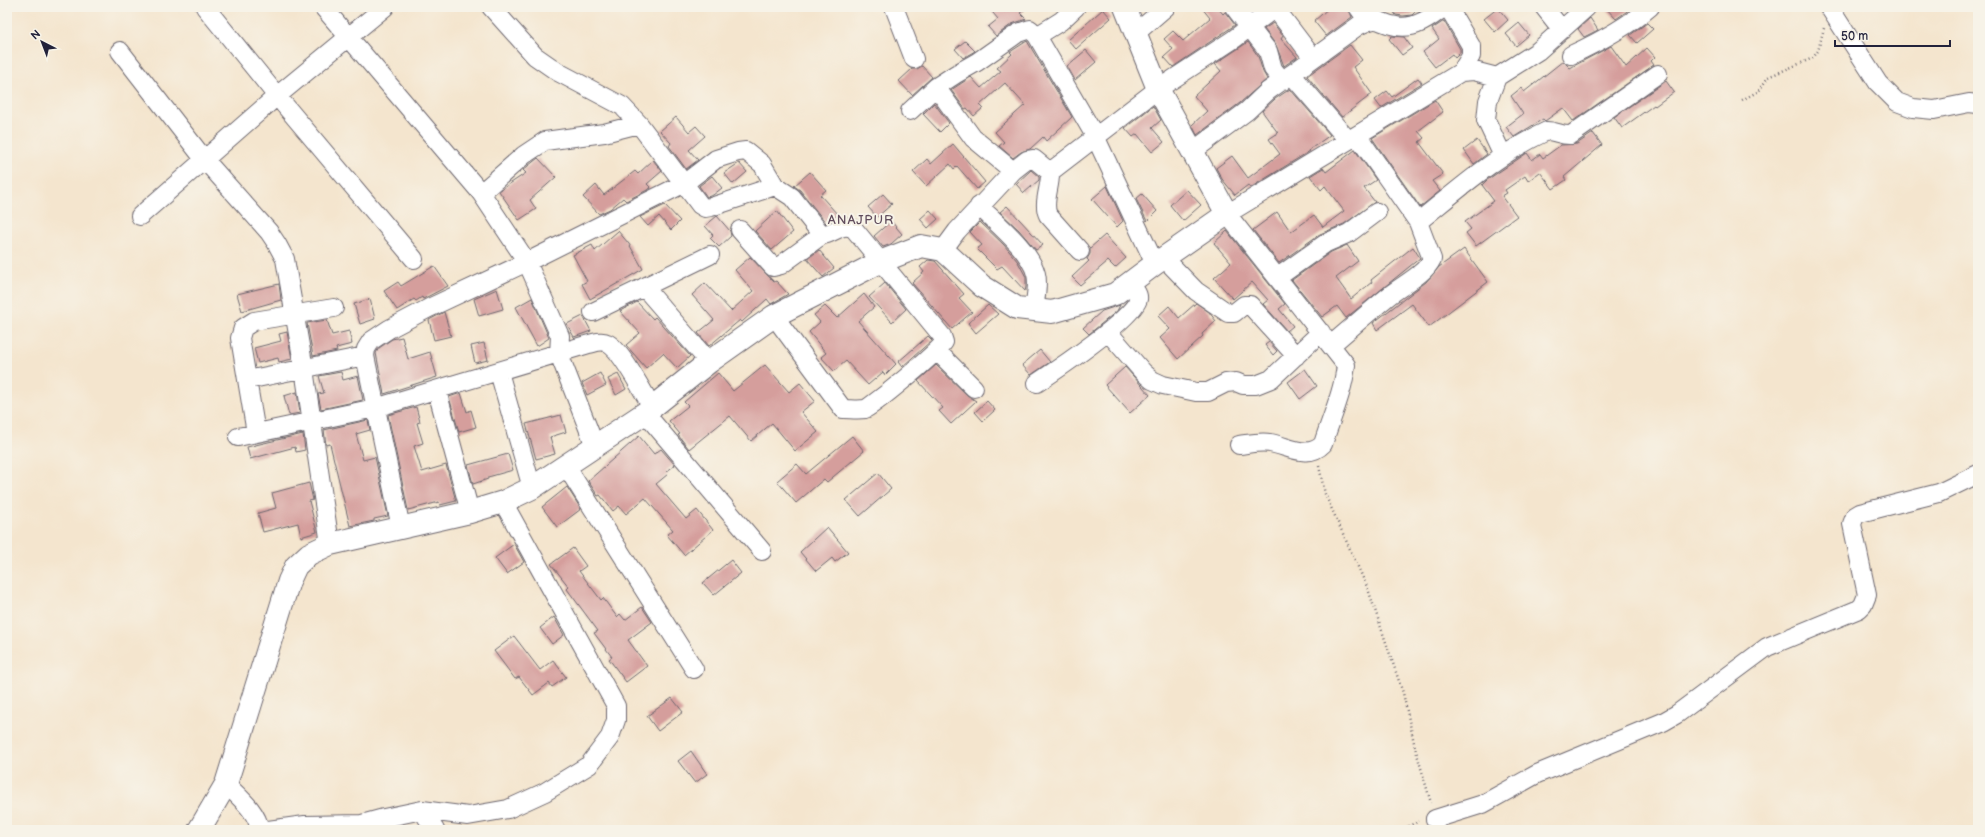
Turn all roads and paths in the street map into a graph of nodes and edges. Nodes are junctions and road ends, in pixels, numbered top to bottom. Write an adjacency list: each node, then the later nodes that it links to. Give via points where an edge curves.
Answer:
1 (205, 7): 33 (street)
2 (323, 7): 22 (street)
3 (385, 7): 22 (street)
4 (491, 7): 37 (street, via 535,56)
5 (894, 7): 26 (street)
6 (1076, 7): 21 (street, via 1061,21)
7 (1125, 7): 20 (main road)
8 (1166, 7): 20 (street)
9 (1234, 7): 18 (street)
10 (1276, 7): 18 (street); 25 (street)
11 (1444, 7): 17 (street, via 1428,20 1408,27 1394,26)
12 (1448, 7): 27 (street, via 1471,46 1471,56)
13 (1544, 7): 19 (street)
14 (1588, 7): 19 (street)
15 (1650, 7): 24 (street, via 1611,34)
16 (1829, 7): 34 (path, via 1818,51 1813,58 1768,77 1759,91); 35 (street, via 1878,83 1897,102 1912,108 1934,110 1969,103)
17 (1363, 14): 25 (street, via 1358,26)
18 (1250, 26): 29 (street, via 1268,51 1273,69); 32 (street)
19 (1562, 30): 30 (street, via 1538,51)
20 (1136, 33): 32 (main road)
21 (1037, 36): 31 (street, via 1030,29 1018,33 984,58); 38 (street)
22 (349, 37): 33 (street); 47 (street)
23 (120, 51): 42 (street)
24 (1571, 54)
25 (1312, 58): 29 (street)
26 (914, 59)
27 (1461, 72): 30 (street, via 1474,71); 39 (street)
28 (1658, 74): 41 (street, via 1571,135 1547,131)
29 (1287, 77): 39 (street); 40 (street)
30 (1497, 77): 41 (street, via 1488,101 1486,120)
31 (936, 87): 36 (street); 43 (street, via 973,138)
32 (1158, 89): 38 (street); 40 (main road)
33 (277, 96): 42 (street); 58 (street)
34 (1742, 100)
35 (1978, 104)
36 (910, 110)
37 (631, 115): 45 (street); 47 (street, via 604,132 545,141 524,155)
38 (1095, 136): 44 (street); 59 (street)
39 (1353, 138): 50 (street); 52 (street)
40 (1193, 151): 50 (main road)
41 (1503, 156): 52 (street)
42 (204, 159): 51 (street); 68 (street, via 277,244 284,259)
43 (1013, 171): 44 (street, via 1027,160 1034,159); 48 (street)
44 (1050, 172): 56 (street, via 1045,209)
45 (685, 183): 46 (street, via 700,205 705,208); 46 (street, via 716,159 746,152 762,164); 60 (street)
46 (775, 186): 54 (street, via 792,197)
47 (481, 193): 60 (street)
48 (979, 206): 55 (street); 66 (street, via 1021,248 1033,264 1037,275)
49 (1377, 212): 62 (street, via 1349,234 1326,243)
50 (1227, 214): 59 (main road); 62 (street)
51 (140, 216)
52 (1418, 222): 71 (street, via 1432,259 1430,264)
53 (740, 230): 54 (street, via 773,267 781,265)
54 (822, 235): 61 (street, via 842,226 850,226)
55 (943, 250): 61 (main road, via 921,246); 66 (main road, via 982,286 1017,308)
56 (1080, 251)
57 (710, 255): 64 (street)
58 (414, 259)
59 (1159, 261): 63 (main road); 75 (street, via 1228,313 1234,313 1244,305 1250,305)
60 (527, 262): 73 (street, via 560,336); 74 (street, via 389,329 371,341)
61 (880, 262): 69 (main road); 72 (street, via 942,336 944,342)
62 (1278, 278): 71 (street)
63 (1129, 284): 66 (main road, via 1115,294 1085,303 1052,312); 70 (street, via 1139,298 1137,305)
64 (644, 287): 67 (street); 76 (street)
65 (334, 308): 68 (street)
66 (1034, 310)
67 (593, 312)
68 (295, 314): 77 (street); 79 (street, via 254,321 243,328 240,338)
69 (774, 316): 72 (street, via 843,409 866,409); 76 (main road)
70 (1108, 332): 75 (street, via 1152,380 1196,392 1208,392 1236,382 1256,386 1271,379); 80 (street)
71 (1326, 339): 75 (street); 90 (street, via 1346,365 1335,412 1323,444)
72 (937, 351): 81 (street)
73 (559, 354): 78 (street); 84 (street, via 589,344 606,342 619,353); 89 (street)
74 (365, 356): 77 (street); 83 (street)
75 (1296, 356)
76 (709, 362): 84 (main road)
77 (304, 369): 79 (street); 85 (street)
78 (499, 372): 82 (street); 93 (street)
79 (248, 380): 86 (street)
80 (1037, 383)
81 (974, 388)
82 (437, 391): 83 (street); 95 (street)
83 (376, 408): 85 (street); 96 (street)
84 (649, 410): 89 (main road); 98 (street)
85 (311, 421): 86 (street); 97 (street)
86 (256, 433): 87 (street)
87 (238, 437)
88 (1239, 445): 90 (street, via 1269,443 1304,452)
89 (595, 446): 91 (main road)
90 (1319, 448): 102 (path, via 1319,467 1324,494 1368,589 1403,693)
91 (566, 466): 93 (main road); 99 (street)
92 (1978, 474): 102 (street, via 1939,493 1855,516 1852,524 1867,595 1859,609 1766,647 1663,722 1537,774 1482,804)
93 (532, 488): 94 (main road)
94 (503, 502): 95 (main road); 101 (street, via 616,706 616,720 610,737 588,765 545,792 508,809 468,816)
95 (470, 512): 96 (main road)
96 (401, 528): 97 (main road)
97 (330, 544): 100 (main road, via 309,554 296,566 289,581)
98 (762, 551)
99 (694, 669)
100 (226, 784): 103 (main road); 104 (street, via 248,806)
101 (422, 810): 105 (street, via 362,824 305,825); 106 (street)
102 (1435, 819): 107 (path, via 1417,822)
103 (199, 830)
104 (260, 830)
105 (268, 830)
106 (435, 830)
107 (1401, 830)

